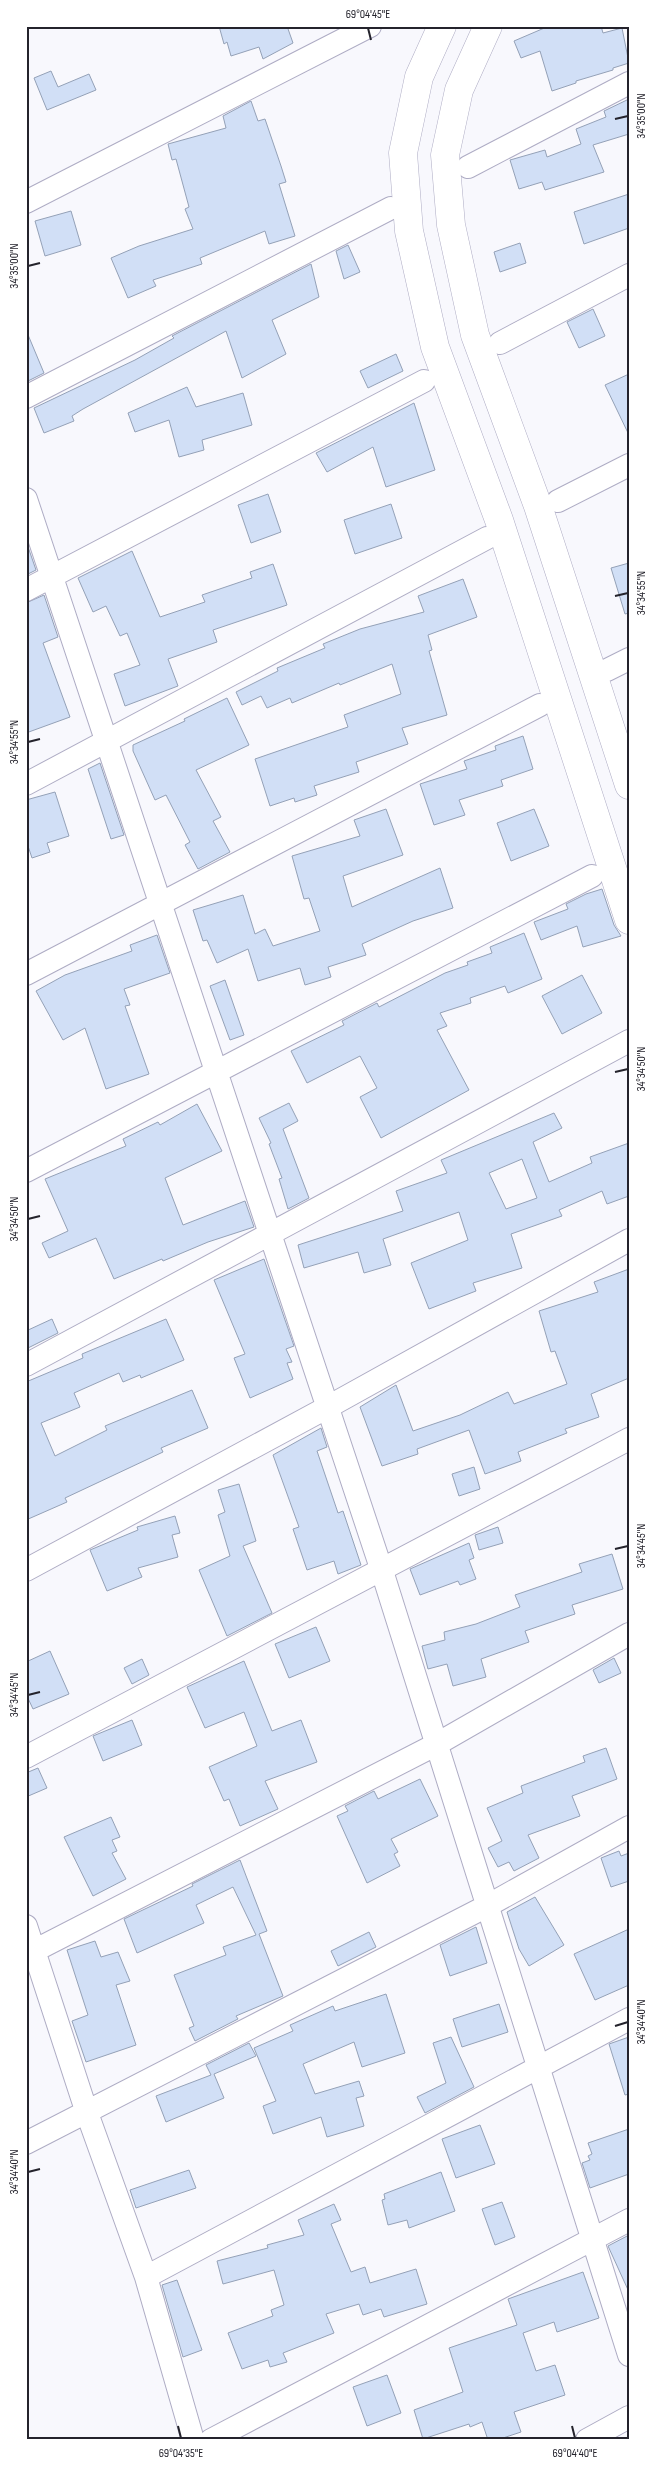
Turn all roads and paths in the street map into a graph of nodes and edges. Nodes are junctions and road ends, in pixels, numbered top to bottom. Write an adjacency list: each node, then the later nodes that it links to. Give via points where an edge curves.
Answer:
1 (370, 26): 6 (street)
2 (442, 26): 24 (main road, via 419,76 403,153 409,231 435,347 499,520)
3 (488, 26): 22 (main road, via 459,90 445,155 451,225 475,335 538,506)
4 (629, 83): 5 (street)
5 (468, 167)
6 (26, 202)
7 (391, 208): 11 (street)
8 (629, 275): 9 (street)
9 (500, 343)
10 (424, 381): 16 (street)
11 (26, 397)
12 (629, 465): 14 (street)
13 (26, 499): 16 (street)
14 (558, 501)
15 (487, 538): 21 (street)
16 (52, 576): 17 (street); 21 (street)
17 (26, 590)
18 (629, 658): 19 (street)
19 (607, 670)
20 (540, 705): 26 (street)
21 (107, 741): 23 (street); 26 (street)
22 (627, 778): 24 (main road)
23 (26, 784)
24 (586, 784): 27 (main road)
25 (592, 876): 30 (street)
26 (162, 903): 28 (street); 30 (street)
27 (629, 920)
28 (26, 974)
29 (629, 1041): 32 (street)
30 (218, 1072): 31 (street); 32 (street)
31 (26, 1172)
32 (271, 1233): 34 (street); 35 (street)
33 (629, 1240): 35 (street)
34 (26, 1365)
35 (328, 1407): 37 (street); 38 (street)
36 (629, 1438): 38 (street)
37 (26, 1570)
38 (382, 1571): 40 (street); 41 (street)
39 (629, 1634): 40 (street)
40 (436, 1744): 43 (street); 45 (street)
41 (26, 1757)
42 (629, 1827): 43 (street)
43 (487, 1906): 47 (street); 48 (street)
44 (26, 1926): 45 (street)
45 (31, 1953): 48 (street)
46 (629, 2019): 47 (street)
47 (538, 2069): 51 (street); 52 (street)
48 (87, 2113): 49 (street); 52 (street)
49 (26, 2143)
50 (629, 2220): 51 (street)
51 (593, 2240): 53 (street); 56 (street)
52 (146, 2277): 55 (street)
53 (629, 2355)
54 (629, 2417): 57 (street)
55 (193, 2440)
56 (211, 2440)
57 (587, 2440)

